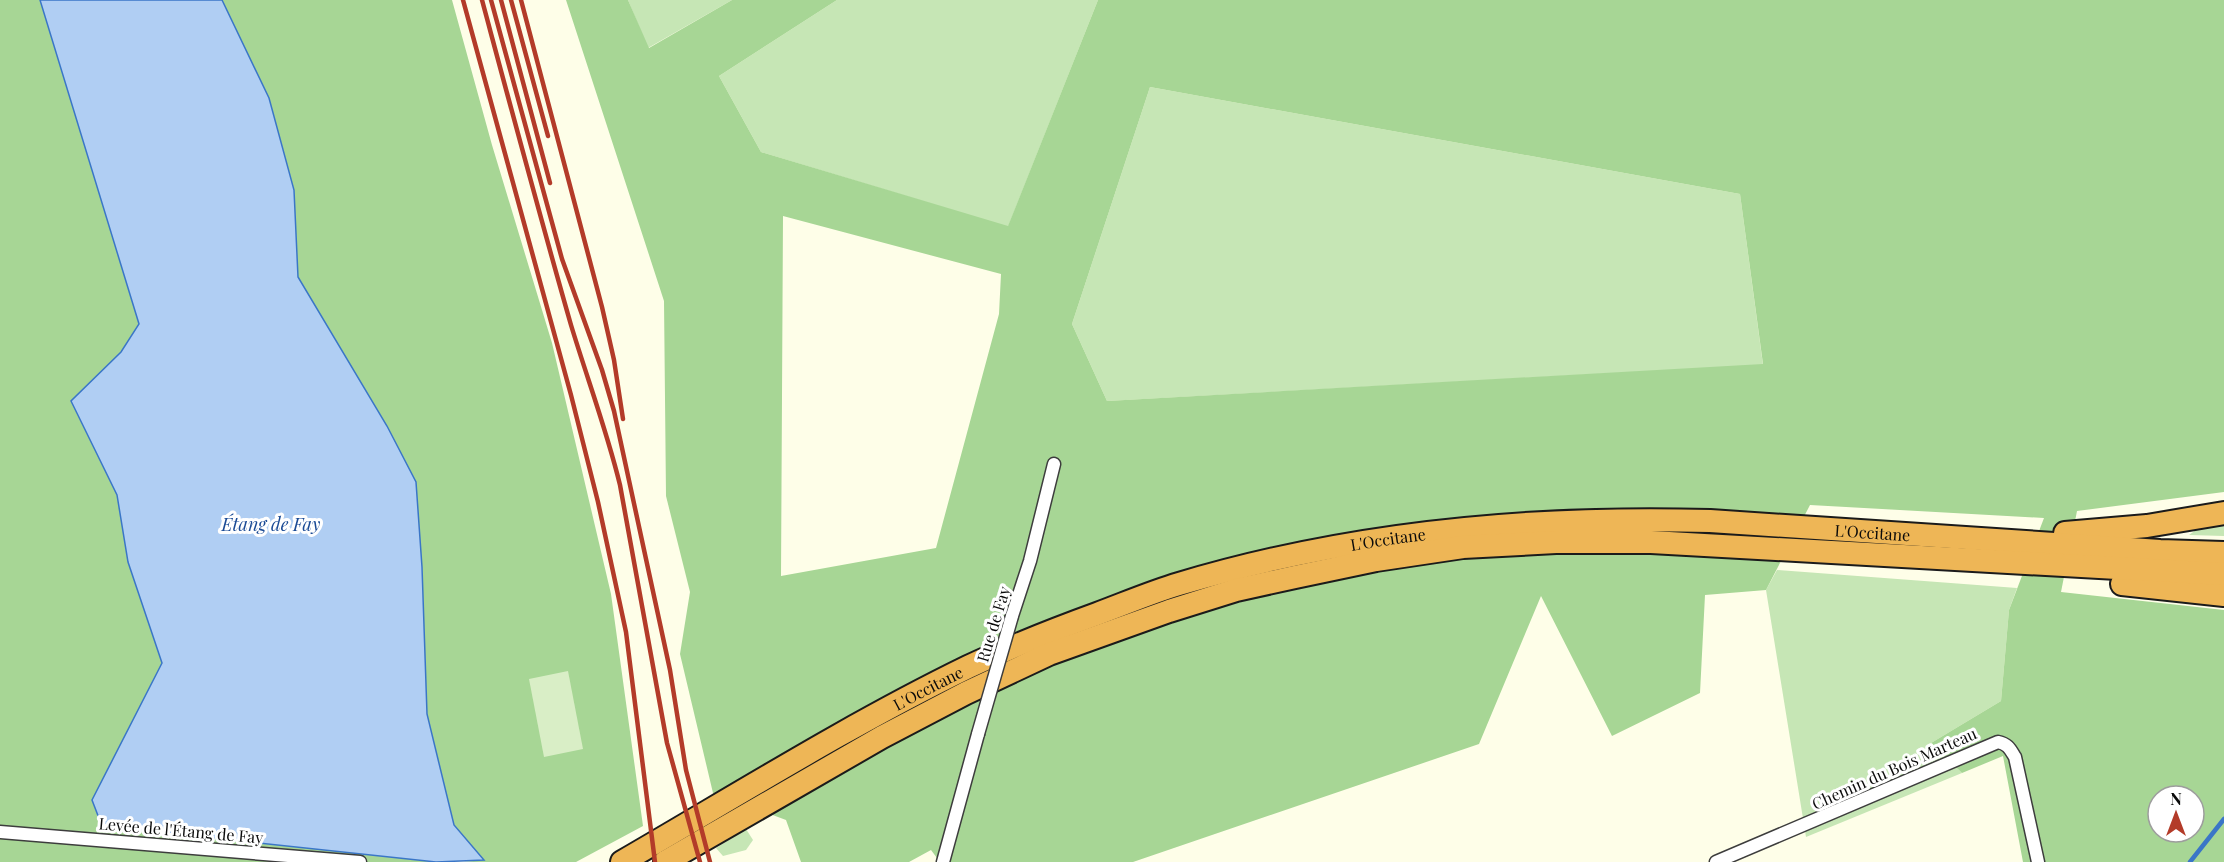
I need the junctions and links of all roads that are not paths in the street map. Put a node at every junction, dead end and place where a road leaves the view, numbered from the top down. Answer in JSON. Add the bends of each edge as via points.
{"nodes":[{"id":1,"x":1054,"y":464,"type":"dead end"},
{"id":2,"x":2224,"y":513,"type":"edge"},
{"id":3,"x":1977,"y":538,"type":"junction"},
{"id":4,"x":2224,"y":553,"type":"edge"},
{"id":5,"x":2030,"y":565,"type":"junction"},
{"id":6,"x":2224,"y":574,"type":"edge"},
{"id":7,"x":2224,"y":595,"type":"edge"},
{"id":8,"x":0,"y":832,"type":"edge"},
{"id":9,"x":360,"y":862,"type":"edge"},
{"id":10,"x":622,"y":862,"type":"edge"},
{"id":11,"x":665,"y":862,"type":"edge"},
{"id":12,"x":943,"y":862,"type":"edge"},
{"id":13,"x":1716,"y":862,"type":"edge"},
{"id":14,"x":2037,"y":862,"type":"edge"}],
"edges":[{"from":1,"to":12,"type":"street","name":"Rue de Fay","bridge":true},
{"from":2,"to":3,"type":"highway","via":[[2147,526]]},
{"from":3,"to":4,"type":"highway","name":"L'Occitane"},
{"from":3,"to":10,"type":"highway","name":"L'Occitane","via":[[1710,521],[1576,520],[1398,536],[1293,554],[1178,585],[968,667]]},
{"from":5,"to":6,"type":"highway","name":"L'Occitane"},
{"from":5,"to":7,"type":"highway","via":[[2072,579]]},
{"from":5,"to":11,"type":"highway","name":"L'Occitane","via":[[1652,542],[1556,542],[1463,547],[1295,577],[1169,611],[1050,654],[882,737]]},
{"from":8,"to":9,"type":"street","name":"Levée de l'Étang de Fay"},
{"from":13,"to":14,"type":"street","name":"Chemin du Bois Marteau","via":[[1998,742],[2005,744],[2014,757]]}]}
